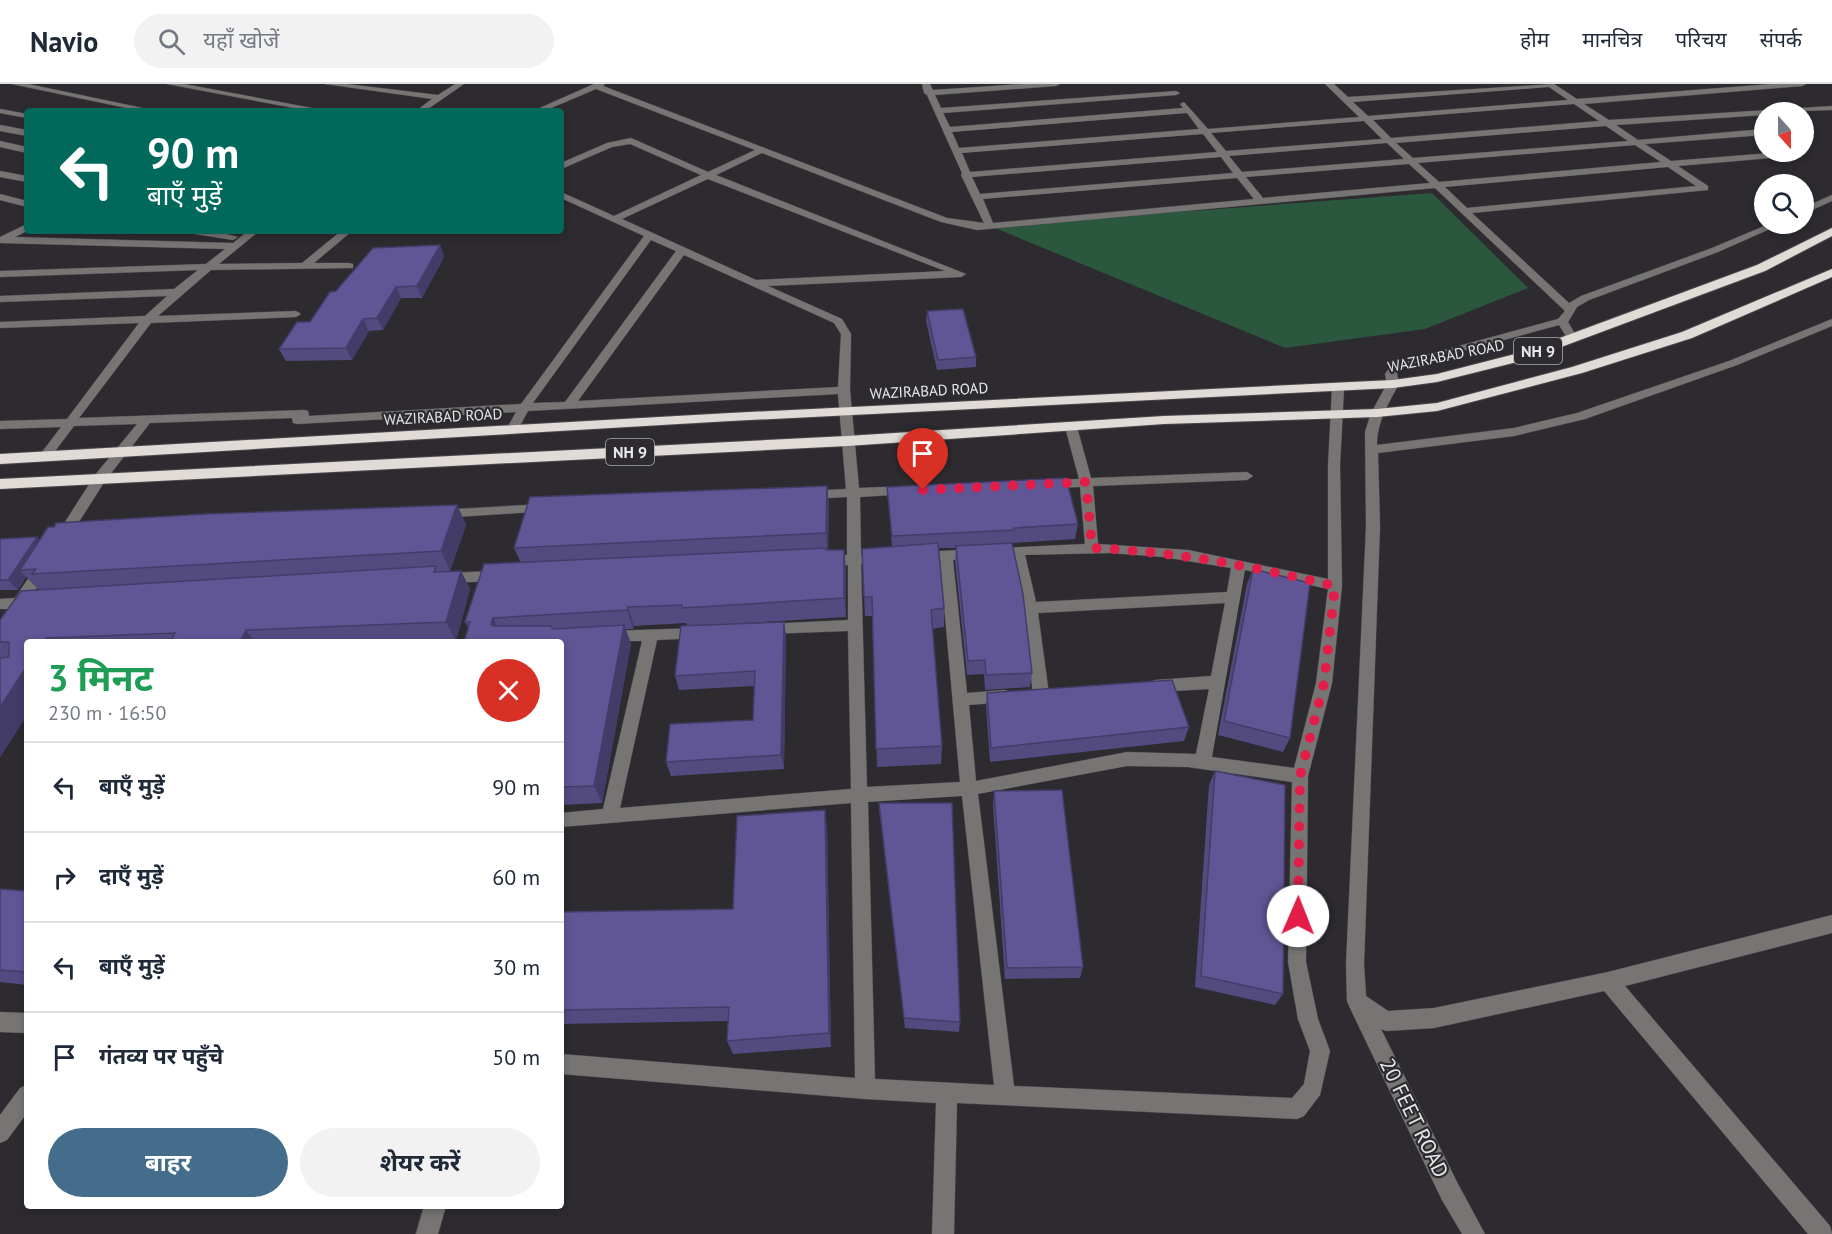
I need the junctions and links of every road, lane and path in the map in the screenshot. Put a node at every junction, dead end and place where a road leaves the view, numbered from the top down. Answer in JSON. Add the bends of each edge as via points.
{"nodes":[{"id":1,"x":16,"y":84,"type":"edge"},
{"id":2,"x":171,"y":84,"type":"edge"},
{"id":3,"x":329,"y":84,"type":"edge"},
{"id":4,"x":460,"y":84,"type":"edge"},
{"id":5,"x":1056,"y":84,"type":"edge"},
{"id":6,"x":1169,"y":84,"type":"edge"},
{"id":7,"x":1329,"y":84,"type":"edge"},
{"id":8,"x":1549,"y":84,"type":"edge"},
{"id":9,"x":1802,"y":84,"type":"edge"},
{"id":10,"x":598,"y":85,"type":"edge"},
{"id":11,"x":927,"y":88,"type":"edge"},
{"id":12,"x":1176,"y":93,"type":"junction"},
{"id":13,"x":439,"y":98,"type":"junction"},
{"id":14,"x":1346,"y":100,"type":"junction"},
{"id":15,"x":1576,"y":102,"type":"junction"},
{"id":16,"x":138,"y":108,"type":"edge"},
{"id":17,"x":307,"y":108,"type":"edge"},
{"id":18,"x":424,"y":108,"type":"edge"},
{"id":19,"x":544,"y":108,"type":"edge"},
{"id":20,"x":1832,"y":108,"type":"edge"},
{"id":21,"x":1189,"y":110,"type":"junction"},
{"id":22,"x":0,"y":111,"type":"edge"},
{"id":23,"x":937,"y":111,"type":"junction"},
{"id":24,"x":24,"y":115,"type":"edge"},
{"id":25,"x":1365,"y":118,"type":"junction"},
{"id":26,"x":1606,"y":123,"type":"junction"},
{"id":27,"x":0,"y":128,"type":"edge"},
{"id":28,"x":946,"y":130,"type":"junction"},
{"id":29,"x":1205,"y":131,"type":"junction"},
{"id":30,"x":24,"y":132,"type":"edge"},
{"id":31,"x":1754,"y":133,"type":"edge"},
{"id":32,"x":1388,"y":140,"type":"junction"},
{"id":33,"x":1635,"y":142,"type":"junction"},
{"id":34,"x":0,"y":144,"type":"edge"},
{"id":35,"x":24,"y":149,"type":"edge"},
{"id":36,"x":760,"y":151,"type":"junction"},
{"id":37,"x":956,"y":151,"type":"junction"},
{"id":38,"x":1223,"y":153,"type":"junction"},
{"id":39,"x":1754,"y":156,"type":"edge"},
{"id":40,"x":1411,"y":160,"type":"junction"},
{"id":41,"x":1666,"y":163,"type":"junction"},
{"id":42,"x":564,"y":165,"type":"edge"},
{"id":43,"x":0,"y":174,"type":"edge"},
{"id":44,"x":707,"y":175,"type":"junction"},
{"id":45,"x":965,"y":175,"type":"junction"},
{"id":46,"x":1240,"y":175,"type":"junction"},
{"id":47,"x":24,"y":178,"type":"edge"},
{"id":48,"x":1438,"y":184,"type":"junction"},
{"id":49,"x":564,"y":196,"type":"edge"},
{"id":50,"x":0,"y":197,"type":"edge"},
{"id":51,"x":976,"y":197,"type":"junction"},
{"id":52,"x":1832,"y":198,"type":"edge"},
{"id":53,"x":1260,"y":201,"type":"junction"},
{"id":54,"x":24,"y":203,"type":"edge"},
{"id":55,"x":1814,"y":206,"type":"edge"},
{"id":56,"x":1466,"y":211,"type":"junction"},
{"id":57,"x":615,"y":219,"type":"junction"},
{"id":58,"x":990,"y":226,"type":"junction"},
{"id":59,"x":24,"y":229,"type":"edge"},
{"id":60,"x":1832,"y":231,"type":"edge"},
{"id":61,"x":1754,"y":233,"type":"edge"},
{"id":62,"x":207,"y":234,"type":"edge"},
{"id":63,"x":250,"y":234,"type":"edge"},
{"id":64,"x":343,"y":234,"type":"edge"},
{"id":65,"x":650,"y":235,"type":"junction"},
{"id":66,"x":1,"y":241,"type":"edge"},
{"id":67,"x":238,"y":242,"type":"junction"},
{"id":68,"x":683,"y":249,"type":"junction"},
{"id":69,"x":305,"y":266,"type":"junction"},
{"id":70,"x":349,"y":266,"type":"dead end"},
{"id":71,"x":207,"y":267,"type":"junction"},
{"id":72,"x":0,"y":274,"type":"edge"},
{"id":73,"x":1829,"y":278,"type":"edge"},
{"id":74,"x":753,"y":283,"type":"junction"},
{"id":75,"x":177,"y":292,"type":"junction"},
{"id":76,"x":0,"y":298,"type":"edge"},
{"id":77,"x":1570,"y":310,"type":"junction"},
{"id":78,"x":296,"y":314,"type":"dead end"},
{"id":79,"x":147,"y":320,"type":"junction"},
{"id":80,"x":1562,"y":321,"type":"junction"},
{"id":81,"x":1832,"y":322,"type":"edge"},
{"id":82,"x":0,"y":325,"type":"edge"},
{"id":83,"x":1573,"y":339,"type":"junction"},
{"id":84,"x":1557,"y":345,"type":"junction"},
{"id":85,"x":1589,"y":366,"type":"junction"},
{"id":86,"x":1393,"y":384,"type":"junction"},
{"id":87,"x":1338,"y":389,"type":"junction"},
{"id":88,"x":844,"y":390,"type":"junction"},
{"id":89,"x":569,"y":405,"type":"junction"},
{"id":90,"x":524,"y":408,"type":"junction"},
{"id":91,"x":846,"y":412,"type":"junction"},
{"id":92,"x":1377,"y":413,"type":"junction"},
{"id":93,"x":1338,"y":415,"type":"junction"},
{"id":94,"x":147,"y":419,"type":"junction"},
{"id":95,"x":71,"y":421,"type":"junction"},
{"id":96,"x":0,"y":425,"type":"edge"},
{"id":97,"x":1071,"y":427,"type":"junction"},
{"id":98,"x":512,"y":430,"type":"junction"},
{"id":99,"x":847,"y":441,"type":"junction"},
{"id":100,"x":1370,"y":450,"type":"junction"},
{"id":101,"x":122,"y":452,"type":"junction"},
{"id":102,"x":45,"y":456,"type":"junction"},
{"id":103,"x":0,"y":459,"type":"edge"},
{"id":104,"x":1247,"y":476,"type":"dead end"},
{"id":105,"x":100,"y":478,"type":"junction"},
{"id":106,"x":1086,"y":482,"type":"junction"},
{"id":107,"x":0,"y":484,"type":"edge"},
{"id":108,"x":1039,"y":484,"type":"edge"},
{"id":109,"x":923,"y":490,"type":"edge"},
{"id":110,"x":853,"y":493,"type":"junction"},
{"id":111,"x":794,"y":496,"type":"edge"},
{"id":112,"x":559,"y":507,"type":"edge"},
{"id":113,"x":429,"y":514,"type":"edge"},
{"id":114,"x":1092,"y":548,"type":"junction"},
{"id":115,"x":1018,"y":552,"type":"junction"},
{"id":116,"x":946,"y":555,"type":"junction"},
{"id":117,"x":855,"y":560,"type":"junction"},
{"id":118,"x":807,"y":562,"type":"edge"},
{"id":119,"x":1239,"y":564,"type":"junction"},
{"id":120,"x":508,"y":575,"type":"edge"},
{"id":121,"x":436,"y":579,"type":"edge"},
{"id":122,"x":1335,"y":586,"type":"junction"},
{"id":123,"x":1233,"y":597,"type":"junction"},
{"id":124,"x":44,"y":601,"type":"edge"},
{"id":125,"x":20,"y":602,"type":"junction"},
{"id":126,"x":0,"y":604,"type":"edge"},
{"id":127,"x":1030,"y":608,"type":"junction"},
{"id":128,"x":856,"y":625,"type":"junction"},
{"id":129,"x":753,"y":630,"type":"edge"},
{"id":130,"x":0,"y":632,"type":"edge"},
{"id":131,"x":719,"y":632,"type":"edge"},
{"id":132,"x":651,"y":635,"type":"junction"},
{"id":133,"x":592,"y":638,"type":"edge"},
{"id":134,"x":1218,"y":682,"type":"junction"},
{"id":135,"x":1135,"y":688,"type":"edge"},
{"id":136,"x":960,"y":700,"type":"junction"},
{"id":137,"x":1203,"y":762,"type":"junction"},
{"id":138,"x":1300,"y":776,"type":"junction"},
{"id":139,"x":969,"y":789,"type":"junction"},
{"id":140,"x":859,"y":795,"type":"junction"},
{"id":141,"x":610,"y":816,"type":"junction"},
{"id":142,"x":564,"y":820,"type":"edge"},
{"id":143,"x":1832,"y":924,"type":"edge"},
{"id":144,"x":1608,"y":981,"type":"junction"},
{"id":145,"x":1357,"y":1001,"type":"junction"},
{"id":146,"x":0,"y":1022,"type":"edge"},
{"id":147,"x":24,"y":1023,"type":"edge"},
{"id":148,"x":564,"y":1064,"type":"edge"},
{"id":149,"x":865,"y":1089,"type":"junction"},
{"id":150,"x":946,"y":1091,"type":"junction"},
{"id":151,"x":1005,"y":1094,"type":"junction"},
{"id":152,"x":24,"y":1099,"type":"edge"},
{"id":153,"x":0,"y":1133,"type":"edge"},
{"id":154,"x":434,"y":1209,"type":"edge"},
{"id":155,"x":427,"y":1234,"type":"edge"},
{"id":156,"x":943,"y":1234,"type":"edge"},
{"id":157,"x":1474,"y":1234,"type":"edge"},
{"id":158,"x":1822,"y":1234,"type":"edge"}],
"edges":[{"from":1,"to":16,"type":"street"},
{"from":2,"to":17,"type":"street"},
{"from":3,"to":13,"type":"street"},
{"from":4,"to":13,"type":"street"},
{"from":5,"to":11,"type":"street"},
{"from":6,"to":12,"type":"street"},
{"from":7,"to":14,"type":"street"},
{"from":8,"to":14,"type":"street"},
{"from":8,"to":15,"type":"street"},
{"from":9,"to":15,"type":"street"},
{"from":10,"to":19,"type":"street"},
{"from":10,"to":36,"type":"street"},
{"from":11,"to":23,"type":"street"},
{"from":12,"to":21,"type":"street"},
{"from":12,"to":23,"type":"street"},
{"from":13,"to":18,"type":"street"},
{"from":14,"to":25,"type":"street"},
{"from":15,"to":25,"type":"street"},
{"from":15,"to":26,"type":"street"},
{"from":20,"to":26,"type":"street"},
{"from":21,"to":28,"type":"street"},
{"from":21,"to":29,"type":"street"},
{"from":22,"to":24,"type":"street"},
{"from":23,"to":28,"type":"street"},
{"from":25,"to":29,"type":"street"},
{"from":25,"to":32,"type":"street"},
{"from":26,"to":32,"type":"street"},
{"from":26,"to":33,"type":"street"},
{"from":27,"to":30,"type":"street"},
{"from":28,"to":37,"type":"street"},
{"from":29,"to":37,"type":"street"},
{"from":29,"to":38,"type":"street"},
{"from":31,"to":33,"type":"street"},
{"from":32,"to":38,"type":"street"},
{"from":32,"to":40,"type":"street"},
{"from":33,"to":40,"type":"street"},
{"from":33,"to":41,"type":"street"},
{"from":34,"to":35,"type":"street"},
{"from":36,"to":44,"type":"street"},
{"from":36,"to":58,"type":"street","via":[[959,225]]},
{"from":37,"to":45,"type":"street"},
{"from":38,"to":45,"type":"street"},
{"from":38,"to":46,"type":"street"},
{"from":39,"to":41,"type":"street"},
{"from":40,"to":46,"type":"street"},
{"from":40,"to":48,"type":"street"},
{"from":41,"to":48,"type":"street"},
{"from":41,"to":56,"type":"street","via":[[1705,188]]},
{"from":42,"to":44,"type":"street","via":[[610,145],[632,141]]},
{"from":43,"to":47,"type":"street"},
{"from":44,"to":57,"type":"street"},
{"from":44,"to":74,"type":"street","via":[[961,274]]},
{"from":45,"to":51,"type":"street"},
{"from":46,"to":51,"type":"street"},
{"from":46,"to":53,"type":"street"},
{"from":48,"to":53,"type":"street"},
{"from":48,"to":56,"type":"street"},
{"from":49,"to":57,"type":"street"},
{"from":50,"to":54,"type":"street"},
{"from":51,"to":58,"type":"street"},
{"from":52,"to":55,"type":"street"},
{"from":53,"to":58,"type":"street"},
{"from":56,"to":77,"type":"street"},
{"from":57,"to":65,"type":"street"},
{"from":59,"to":66,"type":"street"},
{"from":60,"to":83,"type":"highway","name":"WAZIRABAD ROAD","number":"NH 9","via":[[1761,268]]},
{"from":61,"to":77,"type":"street","via":[[1585,298]]},
{"from":62,"to":67,"type":"street"},
{"from":63,"to":67,"type":"street"},
{"from":64,"to":69,"type":"street"},
{"from":65,"to":68,"type":"street"},
{"from":65,"to":90,"type":"street"},
{"from":66,"to":67,"type":"street"},
{"from":67,"to":71,"type":"street"},
{"from":68,"to":74,"type":"street"},
{"from":68,"to":89,"type":"street"},
{"from":69,"to":70,"type":"street"},
{"from":69,"to":71,"type":"street"},
{"from":71,"to":72,"type":"street"},
{"from":71,"to":75,"type":"street"},
{"from":73,"to":85,"type":"highway","number":"NH 9","via":[[1687,335]]},
{"from":74,"to":88,"type":"street","via":[[838,321],[846,334]]},
{"from":75,"to":76,"type":"street"},
{"from":75,"to":79,"type":"street"},
{"from":77,"to":80,"type":"street"},
{"from":78,"to":79,"type":"street"},
{"from":79,"to":82,"type":"street"},
{"from":79,"to":95,"type":"street"},
{"from":80,"to":83,"type":"street"},
{"from":80,"to":86,"type":"street","via":[[1396,366]]},
{"from":81,"to":100,"type":"street","via":[[1733,363],[1581,416],[1514,432]]},
{"from":83,"to":84,"type":"highway","name":"WAZIRABAD ROAD","number":"NH 9"},
{"from":84,"to":85,"type":"highway"},
{"from":84,"to":86,"type":"highway","name":"WAZIRABAD ROAD","number":"NH 9","via":[[1437,378]]},
{"from":85,"to":92,"type":"highway","number":"NH 9","via":[[1437,407]]},
{"from":86,"to":87,"type":"highway","name":"WAZIRABAD ROAD","number":"NH 9"},
{"from":86,"to":92,"type":"street"},
{"from":87,"to":91,"type":"highway","name":"WAZIRABAD ROAD","number":"NH 9"},
{"from":87,"to":93,"type":"street"},
{"from":88,"to":89,"type":"street"},
{"from":88,"to":91,"type":"street"},
{"from":89,"to":90,"type":"street"},
{"from":90,"to":94,"type":"street","via":[[297,420],[304,414]]},
{"from":90,"to":98,"type":"street"},
{"from":91,"to":98,"type":"highway","name":"WAZIRABAD ROAD","number":"NH 9"},
{"from":91,"to":99,"type":"street"},
{"from":92,"to":93,"type":"highway","number":"NH 9"},
{"from":92,"to":100,"type":"street"},
{"from":93,"to":97,"type":"highway","number":"NH 9"},
{"from":93,"to":122,"type":"street","via":[[1334,465]]},
{"from":94,"to":95,"type":"street"},
{"from":94,"to":101,"type":"street"},
{"from":95,"to":96,"type":"street"},
{"from":95,"to":102,"type":"street"},
{"from":97,"to":99,"type":"highway","number":"NH 9"},
{"from":97,"to":106,"type":"street"},
{"from":98,"to":101,"type":"highway","name":"WAZIRABAD ROAD","number":"NH 9"},
{"from":99,"to":105,"type":"highway","number":"NH 9"},
{"from":99,"to":110,"type":"street"},
{"from":100,"to":145,"type":"street","via":[[1373,527],[1355,964]]},
{"from":101,"to":102,"type":"highway","name":"WAZIRABAD ROAD","number":"NH 9"},
{"from":101,"to":105,"type":"street"},
{"from":102,"to":103,"type":"highway","name":"WAZIRABAD ROAD","number":"NH 9"},
{"from":104,"to":106,"type":"street"},
{"from":105,"to":107,"type":"highway","number":"NH 9"},
{"from":105,"to":125,"type":"street"},
{"from":106,"to":108,"type":"street"},
{"from":106,"to":114,"type":"street"},
{"from":109,"to":110,"type":"street"},
{"from":110,"to":111,"type":"street"},
{"from":110,"to":117,"type":"street"},
{"from":112,"to":113,"type":"street"},
{"from":114,"to":115,"type":"street"},
{"from":114,"to":119,"type":"street"},
{"from":115,"to":116,"type":"street"},
{"from":115,"to":127,"type":"street"},
{"from":116,"to":117,"type":"street"},
{"from":116,"to":136,"type":"street"},
{"from":117,"to":118,"type":"street"},
{"from":117,"to":128,"type":"street"},
{"from":119,"to":122,"type":"street"},
{"from":119,"to":123,"type":"street"},
{"from":120,"to":121,"type":"street","via":[[482,582]]},
{"from":122,"to":138,"type":"street","via":[[1324,683]]},
{"from":123,"to":127,"type":"street"},
{"from":123,"to":134,"type":"street"},
{"from":124,"to":125,"type":"street"},
{"from":125,"to":126,"type":"street"},
{"from":125,"to":130,"type":"street"},
{"from":127,"to":136,"type":"street","via":[[1035,694]]},
{"from":128,"to":129,"type":"street"},
{"from":128,"to":140,"type":"street"},
{"from":131,"to":132,"type":"street"},
{"from":132,"to":133,"type":"street"},
{"from":132,"to":141,"type":"street"},
{"from":134,"to":135,"type":"street"},
{"from":134,"to":137,"type":"street"},
{"from":136,"to":139,"type":"street"},
{"from":137,"to":138,"type":"street"},
{"from":137,"to":139,"type":"street","via":[[1127,759]]},
{"from":138,"to":151,"type":"street","via":[[1297,962],[1308,1019],[1320,1051],[1313,1088],[1297,1109]]},
{"from":139,"to":140,"type":"street"},
{"from":139,"to":151,"type":"street"},
{"from":140,"to":141,"type":"street"},
{"from":140,"to":149,"type":"street"},
{"from":141,"to":142,"type":"street"},
{"from":143,"to":144,"type":"street"},
{"from":144,"to":145,"type":"street","via":[[1434,1018],[1386,1021]]},
{"from":144,"to":158,"type":"street"},
{"from":145,"to":157,"type":"street","name":"20 FEET ROAD"},
{"from":146,"to":147,"type":"street"},
{"from":148,"to":149,"type":"street"},
{"from":149,"to":150,"type":"street"},
{"from":150,"to":151,"type":"street"},
{"from":150,"to":156,"type":"street"},
{"from":152,"to":153,"type":"street"},
{"from":154,"to":155,"type":"street"}]}
